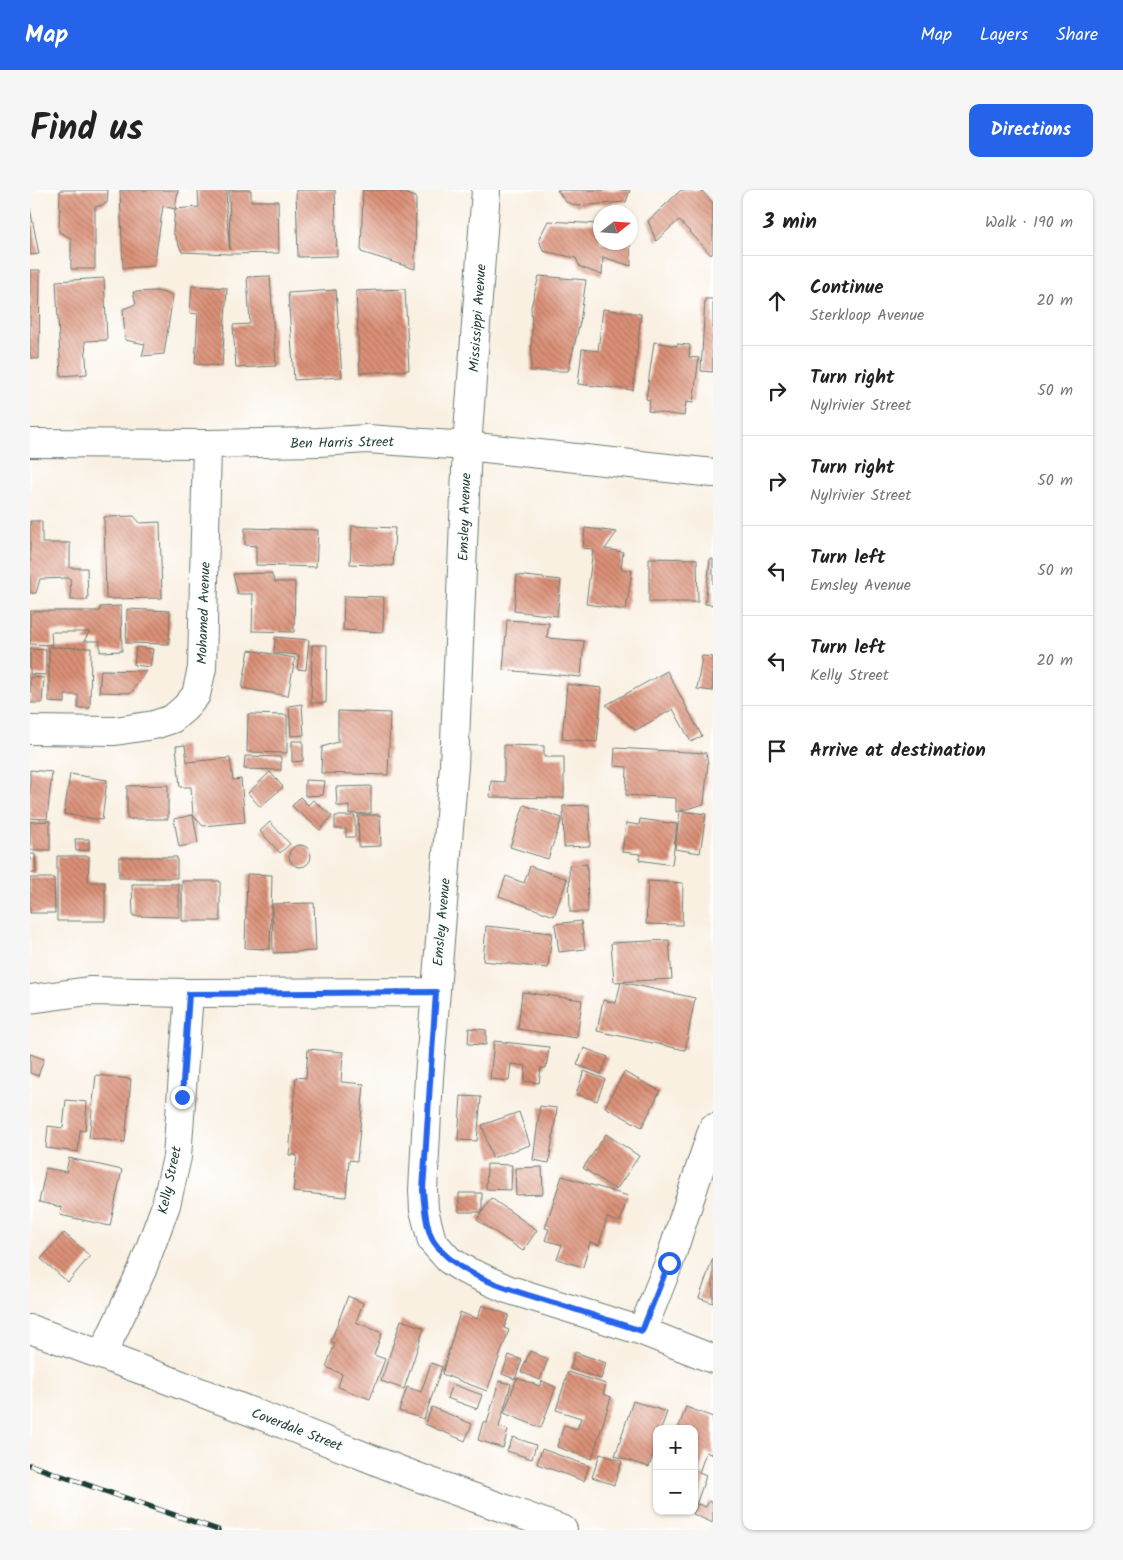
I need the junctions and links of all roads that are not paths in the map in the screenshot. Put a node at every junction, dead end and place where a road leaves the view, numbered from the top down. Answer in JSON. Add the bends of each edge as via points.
{"nodes":[{"id":1,"x":486,"y":190,"type":"edge"},
{"id":2,"x":30,"y":443,"type":"edge"},
{"id":3,"x":207,"y":444,"type":"junction"},
{"id":4,"x":467,"y":446,"type":"junction"},
{"id":5,"x":713,"y":473,"type":"edge"},
{"id":6,"x":30,"y":730,"type":"edge"},
{"id":7,"x":436,"y":992,"type":"junction"},
{"id":8,"x":189,"y":994,"type":"junction"},
{"id":9,"x":30,"y":999,"type":"edge"},
{"id":10,"x":713,"y":1128,"type":"edge"},
{"id":11,"x":30,"y":1329,"type":"edge"},
{"id":12,"x":642,"y":1331,"type":"junction"},
{"id":13,"x":102,"y":1355,"type":"junction"},
{"id":14,"x":713,"y":1359,"type":"edge"},
{"id":15,"x":563,"y":1530,"type":"edge"}],
"edges":[{"from":1,"to":4,"type":"street","name":"Mississippi Avenue"},
{"from":2,"to":3,"type":"street","name":"Ben Harris Street"},
{"from":3,"to":4,"type":"street","name":"Ben Harris Street","via":[[366,439]]},
{"from":3,"to":6,"type":"street","name":"Mohamed Avenue","via":[[202,668],[196,695],[172,719],[154,725],[115,731]]},
{"from":4,"to":5,"type":"street","name":"Ben Harris Street"},
{"from":4,"to":7,"type":"street","name":"Emsley Avenue","via":[[454,766]]},
{"from":7,"to":8,"type":"street"},
{"from":7,"to":12,"type":"street","name":"Emsley Avenue","via":[[423,1190],[424,1210],[432,1240],[449,1260],[482,1278]]},
{"from":8,"to":9,"type":"street","via":[[89,991]]},
{"from":8,"to":13,"type":"street","name":"Kelly Street","via":[[177,1158],[166,1205],[142,1270]]},
{"from":10,"to":12,"type":"street","via":[[669,1263]]},
{"from":11,"to":13,"type":"street","name":"Coverdale Street"},
{"from":12,"to":14,"type":"street","name":"Emsley Avenue"},
{"from":13,"to":15,"type":"street","name":"Coverdale Street"}]}
